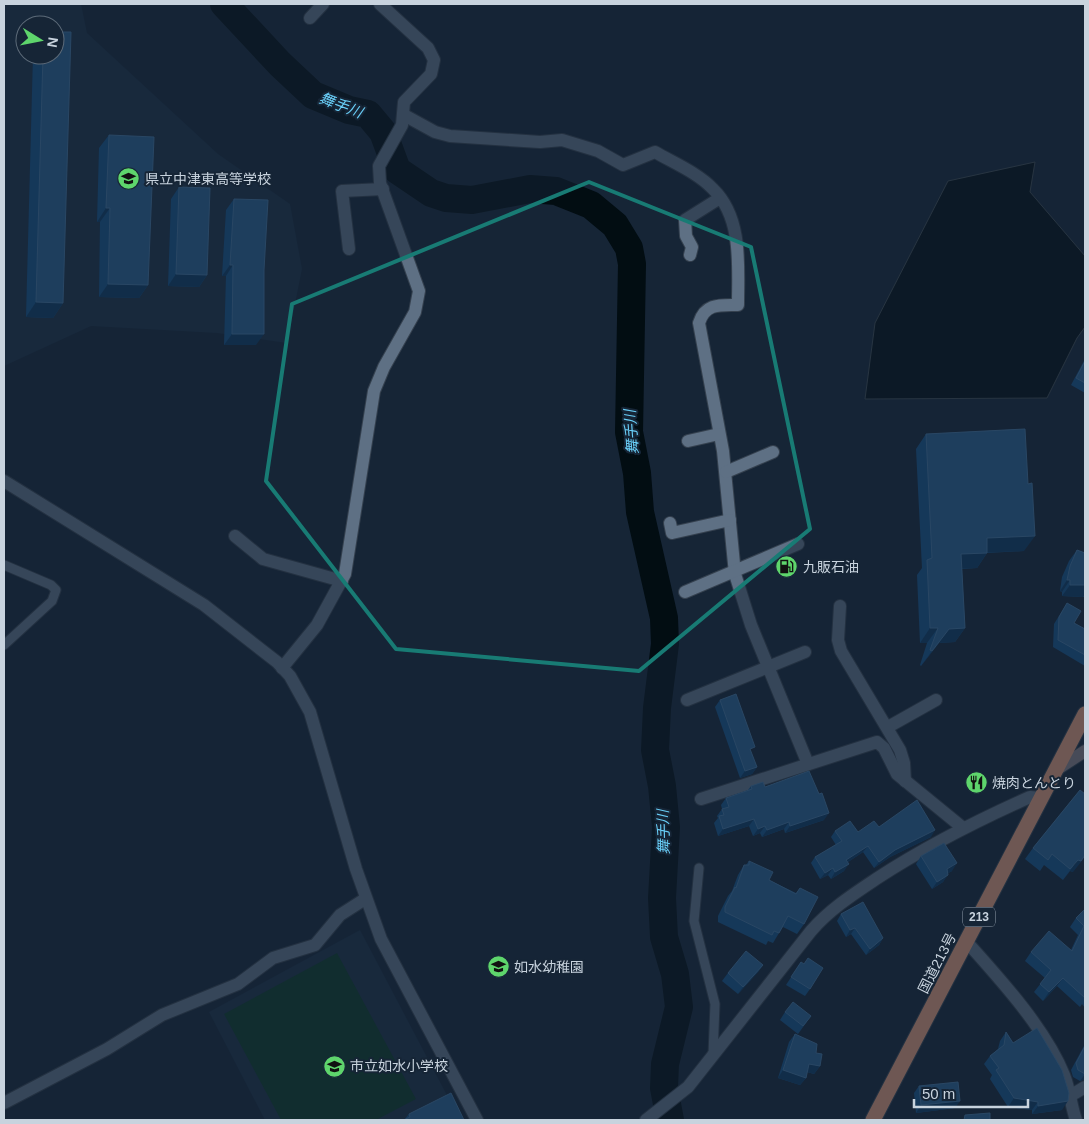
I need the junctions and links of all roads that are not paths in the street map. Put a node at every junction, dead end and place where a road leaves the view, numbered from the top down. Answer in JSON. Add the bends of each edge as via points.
{"nodes":[{"id":1,"x":323,"y":4,"type":"edge"},
{"id":2,"x":380,"y":4,"type":"edge"},
{"id":3,"x":310,"y":18,"type":"dead end"},
{"id":4,"x":404,"y":115,"type":"junction"},
{"id":5,"x":382,"y":189,"type":"junction"},
{"id":6,"x":720,"y":198,"type":"junction"},
{"id":7,"x":349,"y":249,"type":"dead end"},
{"id":8,"x":690,"y":255,"type":"dead end"},
{"id":9,"x":719,"y":434,"type":"junction"},
{"id":10,"x":688,"y":441,"type":"dead end"},
{"id":11,"x":773,"y":452,"type":"dead end"},
{"id":12,"x":726,"y":472,"type":"junction"},
{"id":13,"x":4,"y":481,"type":"edge"},
{"id":14,"x":730,"y":520,"type":"junction"},
{"id":15,"x":670,"y":523,"type":"dead end"},
{"id":16,"x":236,"y":536,"type":"dead end"},
{"id":17,"x":798,"y":544,"type":"dead end"},
{"id":18,"x":4,"y":565,"type":"edge"},
{"id":19,"x":735,"y":571,"type":"junction"},
{"id":20,"x":342,"y":581,"type":"junction"},
{"id":21,"x":685,"y":592,"type":"dead end"},
{"id":22,"x":840,"y":606,"type":"dead end"},
{"id":23,"x":4,"y":645,"type":"edge"},
{"id":24,"x":805,"y":652,"type":"dead end"},
{"id":25,"x":768,"y":667,"type":"junction"},
{"id":26,"x":282,"y":668,"type":"junction"},
{"id":27,"x":687,"y":700,"type":"dead end"},
{"id":28,"x":936,"y":700,"type":"dead end"},
{"id":29,"x":1085,"y":714,"type":"edge"},
{"id":30,"x":888,"y":727,"type":"junction"},
{"id":31,"x":1085,"y":751,"type":"edge"},
{"id":32,"x":808,"y":764,"type":"junction"},
{"id":33,"x":1055,"y":770,"type":"junction"},
{"id":34,"x":906,"y":782,"type":"junction"},
{"id":35,"x":1040,"y":798,"type":"junction"},
{"id":36,"x":700,"y":799,"type":"dead end"},
{"id":37,"x":963,"y":828,"type":"junction"},
{"id":38,"x":699,"y":868,"type":"dead end"},
{"id":39,"x":365,"y":899,"type":"junction"},
{"id":40,"x":966,"y":941,"type":"junction"},
{"id":41,"x":713,"y":1055,"type":"junction"},
{"id":42,"x":1085,"y":1087,"type":"edge"},
{"id":43,"x":1070,"y":1096,"type":"junction"},
{"id":44,"x":4,"y":1103,"type":"edge"},
{"id":45,"x":477,"y":1120,"type":"edge"},
{"id":46,"x":646,"y":1120,"type":"edge"},
{"id":47,"x":873,"y":1120,"type":"edge"},
{"id":48,"x":1076,"y":1120,"type":"edge"}],
"edges":[{"from":1,"to":3,"type":"street"},
{"from":2,"to":4,"type":"street","via":[[428,48],[434,60],[427,79],[406,97]]},
{"from":4,"to":5,"type":"street","via":[[402,125],[379,166]]},
{"from":4,"to":6,"type":"street","via":[[435,132],[450,136],[540,142],[562,140],[598,151],[623,165],[655,152],[705,182]]},
{"from":5,"to":7,"type":"street","via":[[342,191]]},
{"from":5,"to":20,"type":"street","via":[[416,280],[418,302],[374,391]]},
{"from":6,"to":8,"type":"street","via":[[685,220],[686,236],[692,247]]},
{"from":6,"to":9,"type":"street","via":[[731,218],[737,248],[738,305],[708,307],[699,323]]},
{"from":9,"to":10,"type":"street"},
{"from":9,"to":12,"type":"street"},
{"from":11,"to":12,"type":"street"},
{"from":12,"to":14,"type":"street"},
{"from":13,"to":26,"type":"street","via":[[196,600]]},
{"from":14,"to":15,"type":"street","via":[[672,533]]},
{"from":14,"to":19,"type":"street"},
{"from":16,"to":20,"type":"street","via":[[263,559]]},
{"from":17,"to":19,"type":"street"},
{"from":18,"to":23,"type":"lane","via":[[56,590],[52,601]]},
{"from":19,"to":21,"type":"street"},
{"from":19,"to":25,"type":"street"},
{"from":20,"to":26,"type":"street","via":[[317,625]]},
{"from":22,"to":30,"type":"street","via":[[838,640],[841,651]]},
{"from":24,"to":25,"type":"street"},
{"from":25,"to":27,"type":"street"},
{"from":25,"to":32,"type":"street"},
{"from":26,"to":39,"type":"street","via":[[296,684],[310,712]]},
{"from":28,"to":30,"type":"street"},
{"from":29,"to":33,"type":"highway","name":"国道213号","number":"213"},
{"from":30,"to":34,"type":"street","via":[[900,750]]},
{"from":31,"to":33,"type":"main road"},
{"from":32,"to":34,"type":"street","via":[[877,742]]},
{"from":32,"to":36,"type":"street"},
{"from":33,"to":35,"type":"highway","name":"国道213号","number":"213"},
{"from":34,"to":37,"type":"street"},
{"from":35,"to":37,"type":"street","via":[[1030,798]]},
{"from":35,"to":40,"type":"highway","name":"国道213号","number":"213"},
{"from":37,"to":41,"type":"street","via":[[899,864],[822,918]]},
{"from":38,"to":41,"type":"lane","via":[[694,921],[715,1004]]},
{"from":39,"to":44,"type":"street","via":[[340,915],[315,945],[273,958],[229,988],[162,1015]]},
{"from":39,"to":45,"type":"street","via":[[389,958]]},
{"from":40,"to":43,"type":"street","via":[[1009,990],[1045,1042],[1064,1075]]},
{"from":40,"to":47,"type":"highway","name":"国道213号","number":"213"},
{"from":41,"to":46,"type":"street","via":[[688,1087]]},
{"from":42,"to":43,"type":"street"},
{"from":43,"to":48,"type":"street"}]}
